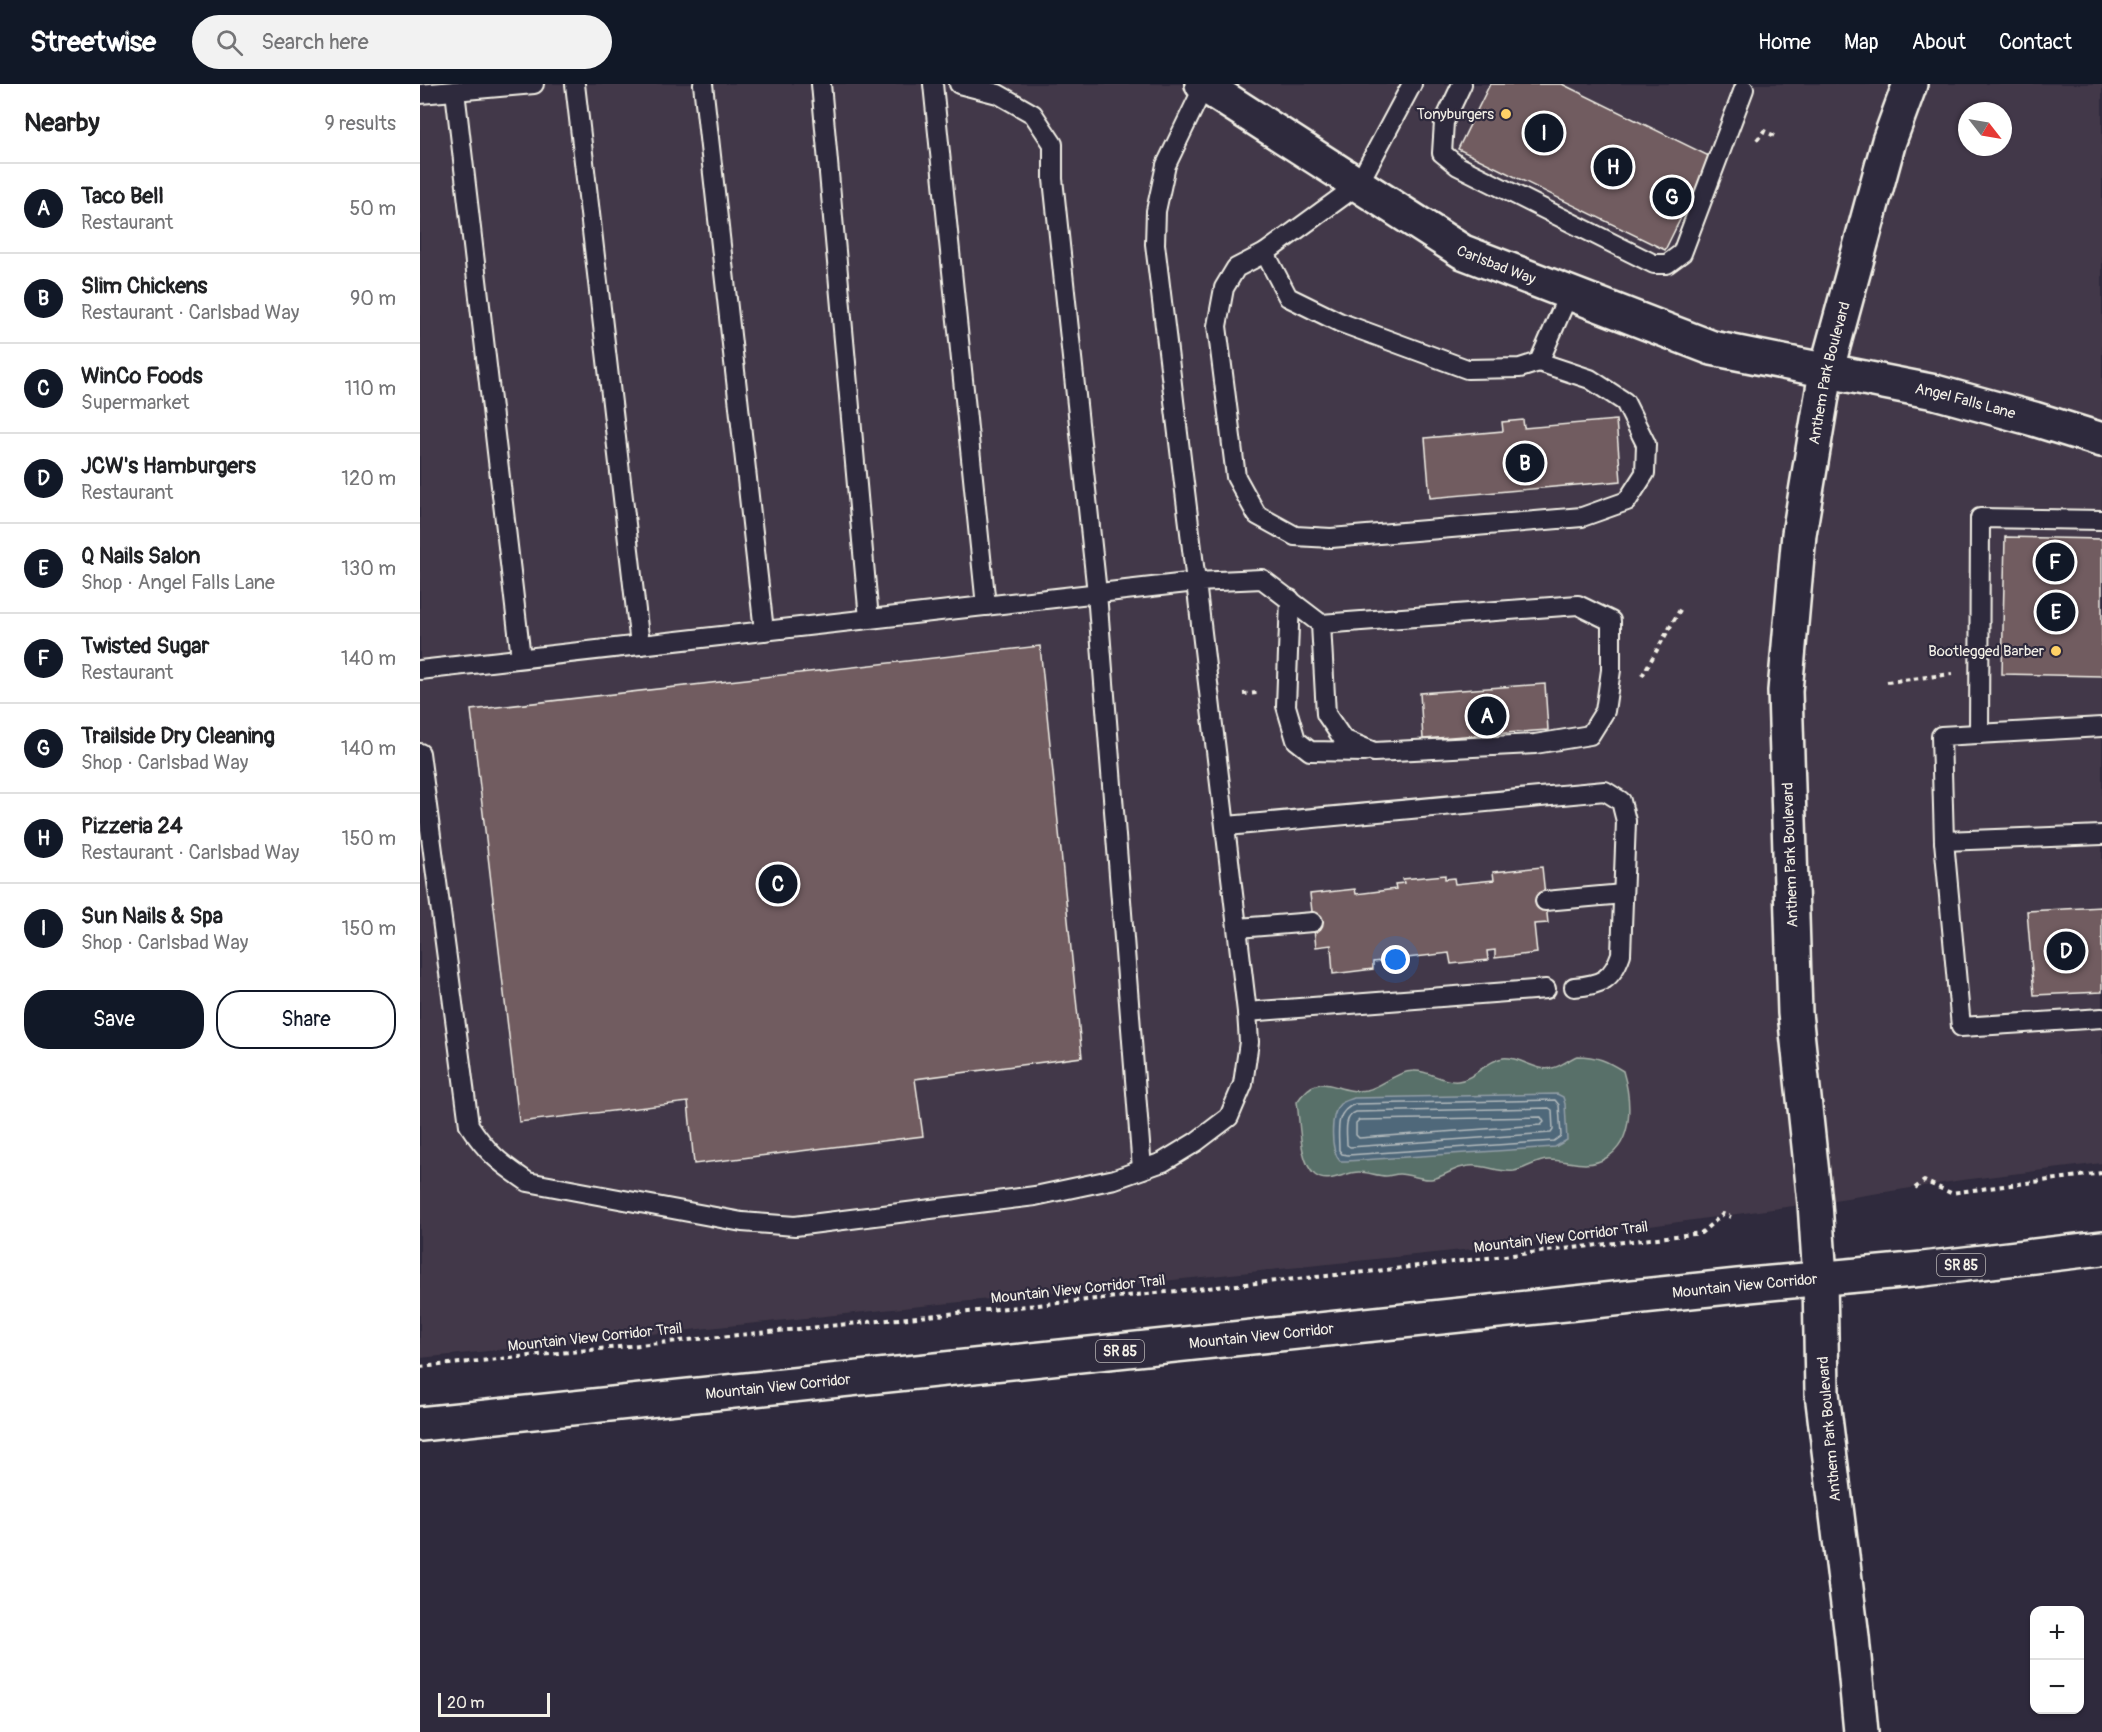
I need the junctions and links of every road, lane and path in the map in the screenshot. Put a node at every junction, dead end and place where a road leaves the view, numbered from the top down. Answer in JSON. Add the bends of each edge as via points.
{"nodes":[{"id":1,"x":534,"y":84,"type":"edge"},
{"id":2,"x":575,"y":84,"type":"edge"},
{"id":3,"x":703,"y":84,"type":"edge"},
{"id":4,"x":821,"y":84,"type":"edge"},
{"id":5,"x":933,"y":84,"type":"edge"},
{"id":6,"x":959,"y":84,"type":"edge"},
{"id":7,"x":1204,"y":84,"type":"edge"},
{"id":8,"x":1412,"y":84,"type":"edge"},
{"id":9,"x":1462,"y":84,"type":"edge"},
{"id":10,"x":1910,"y":84,"type":"edge"},
{"id":11,"x":1744,"y":89,"type":"dead end"},
{"id":12,"x":455,"y":91,"type":"junction"},
{"id":13,"x":420,"y":94,"type":"edge"},
{"id":14,"x":1358,"y":186,"type":"junction"},
{"id":15,"x":1265,"y":253,"type":"junction"},
{"id":16,"x":1569,"y":293,"type":"junction"},
{"id":17,"x":1539,"y":362,"type":"junction"},
{"id":18,"x":1826,"y":372,"type":"junction"},
{"id":19,"x":2102,"y":440,"type":"edge"},
{"id":20,"x":2102,"y":520,"type":"edge"},
{"id":21,"x":1196,"y":582,"type":"junction"},
{"id":22,"x":1097,"y":593,"type":"junction"},
{"id":23,"x":1290,"y":599,"type":"junction"},
{"id":24,"x":986,"y":606,"type":"junction"},
{"id":25,"x":1682,"y":608,"type":"dead end"},
{"id":26,"x":869,"y":619,"type":"junction"},
{"id":27,"x":1321,"y":624,"type":"junction"},
{"id":28,"x":764,"y":631,"type":"junction"},
{"id":29,"x":640,"y":645,"type":"junction"},
{"id":30,"x":521,"y":658,"type":"junction"},
{"id":31,"x":420,"y":670,"type":"edge"},
{"id":32,"x":1953,"y":674,"type":"dead end"},
{"id":33,"x":1642,"y":676,"type":"dead end"},
{"id":34,"x":1887,"y":682,"type":"dead end"},
{"id":35,"x":2102,"y":727,"type":"edge"},
{"id":36,"x":1979,"y":734,"type":"junction"},
{"id":37,"x":1374,"y":752,"type":"junction"},
{"id":38,"x":420,"y":753,"type":"edge"},
{"id":39,"x":1227,"y":826,"type":"junction"},
{"id":40,"x":2102,"y":835,"type":"edge"},
{"id":41,"x":1944,"y":841,"type":"junction"},
{"id":42,"x":1623,"y":894,"type":"junction"},
{"id":43,"x":1545,"y":901,"type":"dead end"},
{"id":44,"x":1313,"y":921,"type":"dead end"},
{"id":45,"x":1238,"y":928,"type":"junction"},
{"id":46,"x":1574,"y":987,"type":"dead end"},
{"id":47,"x":1546,"y":989,"type":"dead end"},
{"id":48,"x":1247,"y":1012,"type":"junction"},
{"id":49,"x":2102,"y":1018,"type":"edge"},
{"id":50,"x":1142,"y":1169,"type":"junction"},
{"id":51,"x":2102,"y":1173,"type":"edge"},
{"id":52,"x":1915,"y":1188,"type":"dead end"},
{"id":53,"x":1731,"y":1216,"type":"dead end"},
{"id":54,"x":2102,"y":1248,"type":"edge"},
{"id":55,"x":1820,"y":1278,"type":"junction"},
{"id":56,"x":420,"y":1367,"type":"edge"},
{"id":57,"x":420,"y":1424,"type":"edge"},
{"id":58,"x":1861,"y":1732,"type":"edge"}],
"edges":[{"from":1,"to":12,"type":"lane"},
{"from":2,"to":29,"type":"lane"},
{"from":3,"to":28,"type":"lane"},
{"from":4,"to":26,"type":"lane"},
{"from":5,"to":24,"type":"lane"},
{"from":6,"to":22,"type":"lane","via":[[998,94],[1033,114],[1053,144],[1053,179]]},
{"from":7,"to":14,"type":"main road","name":"Carlsbad Way"},
{"from":7,"to":21,"type":"lane","via":[[1166,165],[1156,211],[1155,244]]},
{"from":8,"to":14,"type":"lane"},
{"from":9,"to":11,"type":"lane","via":[[1444,122],[1442,153],[1458,166],[1654,264],[1667,264],[1682,253]]},
{"from":10,"to":18,"type":"main road","name":"Anthem Park Boulevard","via":[[1889,141]]},
{"from":12,"to":13,"type":"lane"},
{"from":12,"to":30,"type":"lane"},
{"from":14,"to":15,"type":"lane"},
{"from":14,"to":16,"type":"main road","name":"Carlsbad Way","via":[[1462,252]]},
{"from":15,"to":17,"type":"lane","via":[[1288,297],[1340,322],[1467,369],[1520,368]]},
{"from":15,"to":17,"type":"lane","via":[[1236,268],[1224,288],[1217,326],[1236,477],[1257,514],[1295,536],[1331,538],[1582,517],[1628,501],[1645,473],[1646,444],[1625,402],[1590,379]]},
{"from":16,"to":17,"type":"lane"},
{"from":16,"to":18,"type":"main road","name":"Carlsbad Way","via":[[1712,348]]},
{"from":18,"to":19,"type":"main road","name":"Angel Falls Lane","via":[[1935,392]]},
{"from":18,"to":55,"type":"main road","name":"Anthem Park Boulevard","via":[[1799,534],[1785,691],[1795,1013]]},
{"from":20,"to":36,"type":"lane","via":[[1980,518]]},
{"from":21,"to":22,"type":"lane"},
{"from":21,"to":23,"type":"lane","via":[[1262,579]]},
{"from":21,"to":39,"type":"lane"},
{"from":22,"to":24,"type":"lane"},
{"from":22,"to":50,"type":"lane"},
{"from":23,"to":27,"type":"lane"},
{"from":23,"to":37,"type":"lane","via":[[1286,706],[1296,740],[1310,751]]},
{"from":24,"to":26,"type":"lane"},
{"from":25,"to":33,"type":"path"},
{"from":26,"to":28,"type":"lane"},
{"from":27,"to":37,"type":"lane","via":[[1326,714],[1343,739]]},
{"from":27,"to":37,"type":"lane","via":[[1578,605],[1611,621],[1611,670],[1605,711],[1590,735],[1535,744]]},
{"from":28,"to":29,"type":"lane"},
{"from":29,"to":30,"type":"lane"},
{"from":30,"to":31,"type":"lane"},
{"from":32,"to":34,"type":"path"},
{"from":35,"to":36,"type":"lane"},
{"from":36,"to":41,"type":"lane","via":[[1941,736]]},
{"from":38,"to":50,"type":"lane","via":[[470,1125],[498,1162],[528,1182],[742,1222],[795,1226],[1035,1196],[1115,1179]]},
{"from":39,"to":42,"type":"lane","via":[[1605,791],[1621,801],[1626,821]]},
{"from":39,"to":45,"type":"lane"},
{"from":40,"to":41,"type":"lane"},
{"from":41,"to":49,"type":"lane","via":[[1961,1027]]},
{"from":42,"to":43,"type":"lane"},
{"from":42,"to":46,"type":"lane","via":[[1621,954],[1616,968],[1594,985]]},
{"from":44,"to":45,"type":"lane"},
{"from":45,"to":48,"type":"lane"},
{"from":47,"to":48,"type":"lane"},
{"from":48,"to":50,"type":"lane","via":[[1249,1042],[1243,1084],[1229,1117],[1163,1162]]},
{"from":51,"to":52,"type":"path","via":[[1951,1193],[1924,1181]]},
{"from":53,"to":56,"type":"path","name":"Mountain View Corridor Trail","via":[[1722,1214],[1701,1233],[1376,1271]]},
{"from":54,"to":55,"type":"main road","name":"Mountain View Corridor","number":"SR 85"},
{"from":55,"to":57,"type":"main road","name":"Mountain View Corridor","number":"SR 85"},
{"from":55,"to":58,"type":"main road","name":"Anthem Park Boulevard","via":[[1822,1393]]}]}
